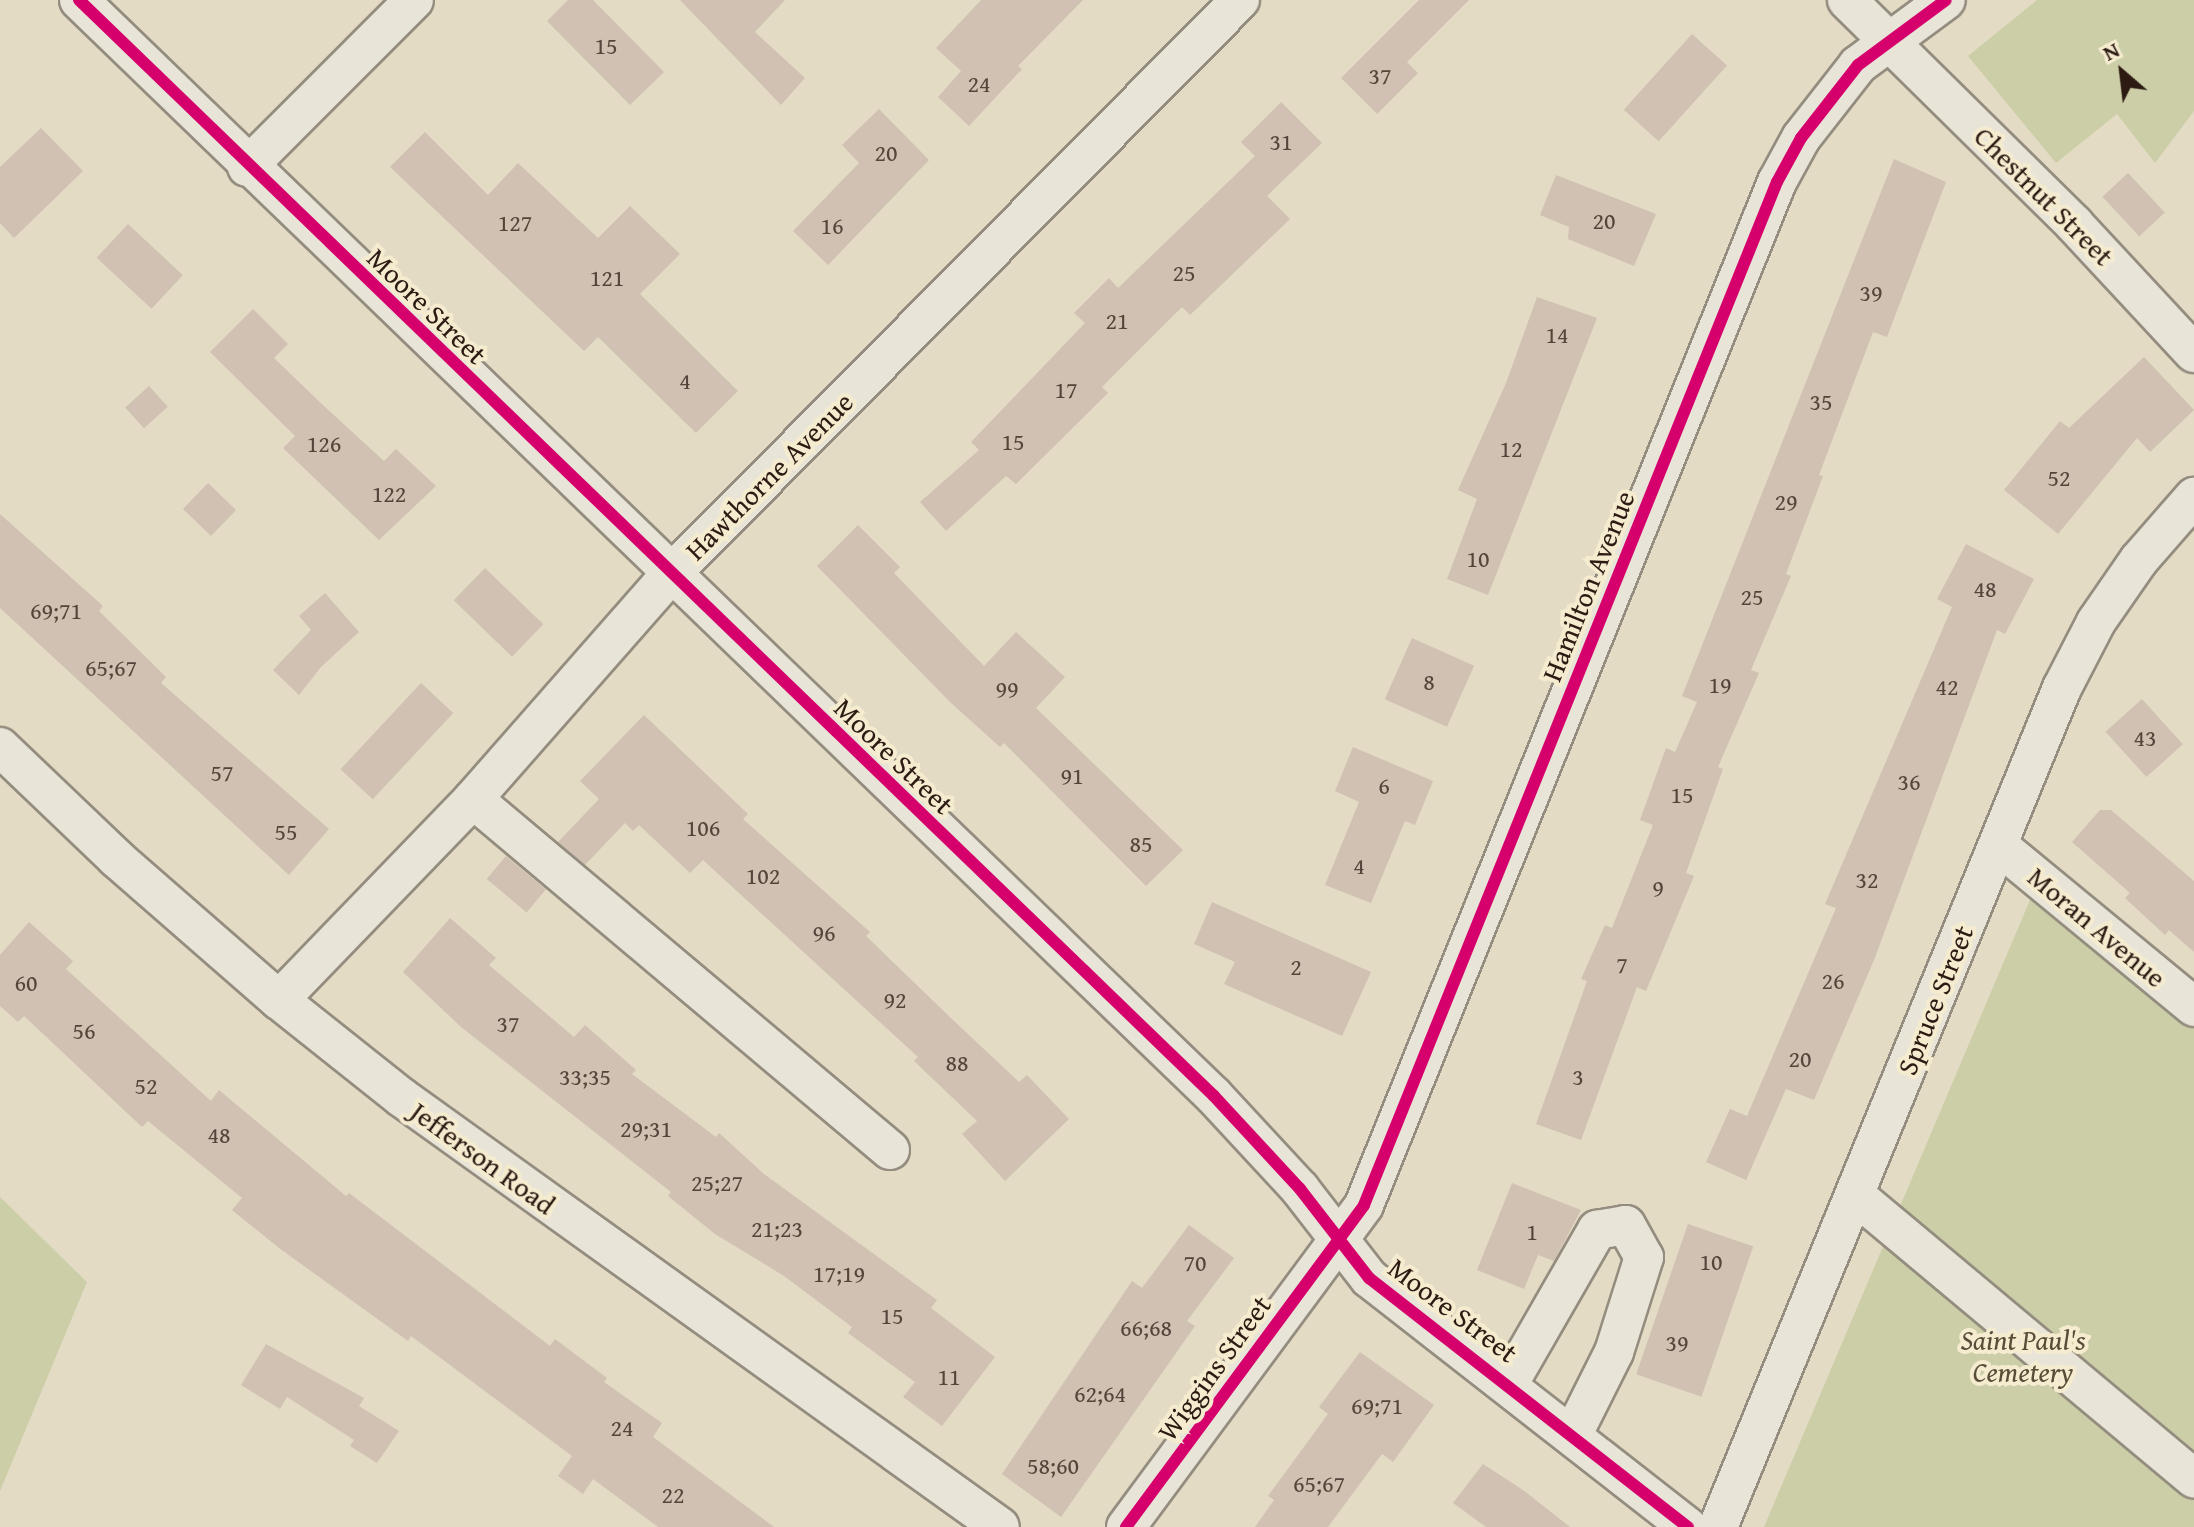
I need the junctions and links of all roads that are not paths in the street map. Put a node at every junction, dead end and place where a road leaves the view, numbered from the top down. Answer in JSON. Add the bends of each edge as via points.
{"nodes":[{"id":1,"x":79,"y":0,"type":"edge"},
{"id":2,"x":414,"y":0,"type":"edge"},
{"id":3,"x":1240,"y":0,"type":"edge"},
{"id":4,"x":1847,"y":0,"type":"edge"},
{"id":5,"x":1946,"y":0,"type":"edge"},
{"id":6,"x":1890,"y":42,"type":"junction"},
{"id":7,"x":247,"y":167,"type":"junction"},
{"id":8,"x":2194,"y":353,"type":"edge"},
{"id":9,"x":2194,"y":497,"type":"edge"},
{"id":10,"x":671,"y":574,"type":"junction"},
{"id":11,"x":0,"y":747,"type":"edge"},
{"id":12,"x":473,"y":799,"type":"junction"},
{"id":13,"x":1999,"y":846,"type":"junction"},
{"id":14,"x":279,"y":1000,"type":"junction"},
{"id":15,"x":2194,"y":1007,"type":"edge"},
{"id":16,"x":890,"y":1150,"type":"dead end"},
{"id":17,"x":1855,"y":1195,"type":"junction"},
{"id":18,"x":1340,"y":1237,"type":"junction"},
{"id":19,"x":1509,"y":1383,"type":"junction"},
{"id":20,"x":1573,"y":1434,"type":"junction"},
{"id":21,"x":2194,"y":1478,"type":"edge"},
{"id":22,"x":1681,"y":1525,"type":"edge"},
{"id":23,"x":1000,"y":1527,"type":"edge"},
{"id":24,"x":1126,"y":1527,"type":"edge"},
{"id":25,"x":1718,"y":1527,"type":"edge"}],
"edges":[{"from":1,"to":7,"type":"street","name":"Moore Street"},
{"from":2,"to":7,"type":"street"},
{"from":3,"to":10,"type":"street","name":"Hawthorne Avenue"},
{"from":4,"to":6,"type":"street","name":"Chestnut Street"},
{"from":5,"to":6,"type":"street","name":"Hamilton Avenue"},
{"from":6,"to":8,"type":"street","name":"Chestnut Street","via":[[2074,224]]},
{"from":6,"to":18,"type":"street","name":"Hamilton Avenue","via":[[1858,65],[1831,96],[1777,182],[1364,1205]]},
{"from":7,"to":10,"type":"street","name":"Moore Street"},
{"from":9,"to":13,"type":"street","name":"Spruce Street","via":[[2139,560],[2096,622],[2062,688]]},
{"from":10,"to":12,"type":"street","name":"Hawthorne Avenue"},
{"from":10,"to":18,"type":"street","name":"Moore Street","via":[[1214,1096]]},
{"from":11,"to":14,"type":"street","name":"Jefferson Road","via":[[116,858]]},
{"from":12,"to":14,"type":"street","name":"Hawthorne Avenue"},
{"from":12,"to":16,"type":"street"},
{"from":13,"to":15,"type":"street","name":"Moran Avenue"},
{"from":13,"to":17,"type":"street","name":"Spruce Street"},
{"from":14,"to":23,"type":"street","name":"Jefferson Road","via":[[521,1186]]},
{"from":17,"to":21,"type":"street"},
{"from":17,"to":25,"type":"street","name":"Spruce Street"},
{"from":18,"to":19,"type":"street","name":"Moore Street","via":[[1369,1278]]},
{"from":18,"to":24,"type":"street","name":"Wiggins Street"},
{"from":19,"to":20,"type":"street","name":"Moore Street"},
{"from":19,"to":20,"type":"street","via":[[1565,1294],[1597,1230],[1626,1225],[1644,1257],[1614,1352]]},
{"from":20,"to":22,"type":"street","name":"Moore Street"}]}
